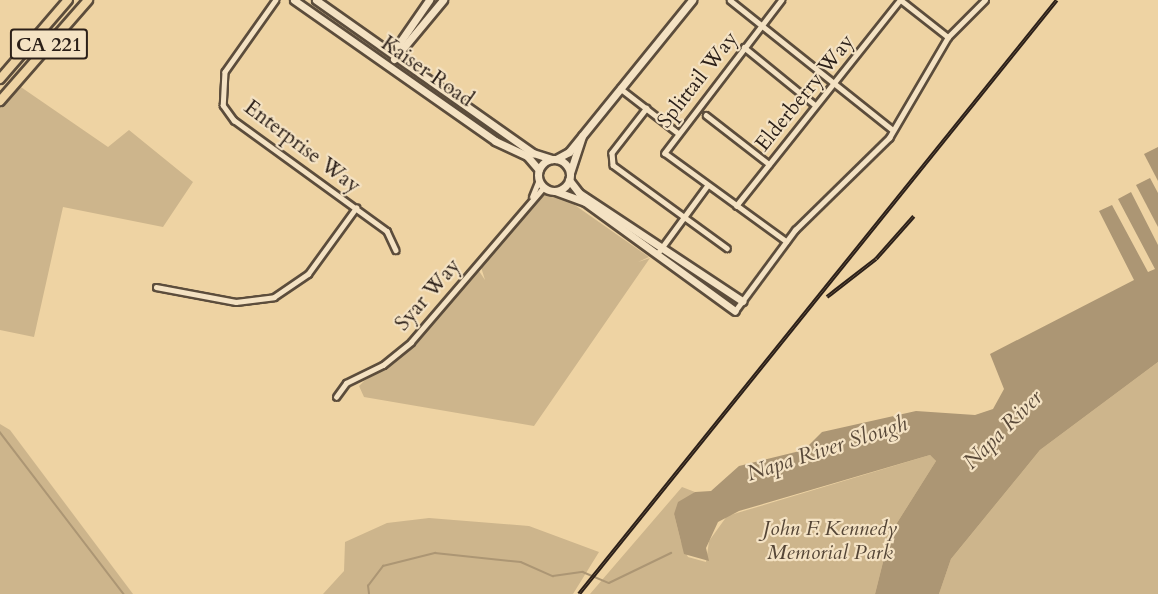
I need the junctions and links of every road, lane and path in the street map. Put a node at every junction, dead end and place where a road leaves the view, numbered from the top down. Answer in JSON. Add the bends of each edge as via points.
{"nodes":[{"id":1,"x":68,"y":0,"type":"edge"},
{"id":2,"x":88,"y":0,"type":"edge"},
{"id":3,"x":276,"y":0,"type":"edge"},
{"id":4,"x":294,"y":0,"type":"edge"},
{"id":5,"x":316,"y":0,"type":"edge"},
{"id":6,"x":429,"y":0,"type":"edge"},
{"id":7,"x":443,"y":0,"type":"edge"},
{"id":8,"x":692,"y":0,"type":"edge"},
{"id":9,"x":730,"y":0,"type":"edge"},
{"id":10,"x":782,"y":0,"type":"edge"},
{"id":11,"x":901,"y":0,"type":"edge"},
{"id":12,"x":985,"y":0,"type":"edge"},
{"id":13,"x":762,"y":24,"type":"junction"},
{"id":14,"x":948,"y":37,"type":"junction"},
{"id":15,"x":744,"y":47,"type":"junction"},
{"id":16,"x":397,"y":55,"type":"junction"},
{"id":17,"x":390,"y":65,"type":"junction"},
{"id":18,"x":0,"y":79,"type":"edge"},
{"id":19,"x":834,"y":82,"type":"junction"},
{"id":20,"x":620,"y":87,"type":"junction"},
{"id":21,"x":11,"y":88,"type":"junction"},
{"id":22,"x":0,"y":101,"type":"edge"},
{"id":23,"x":815,"y":105,"type":"junction"},
{"id":24,"x":646,"y":108,"type":"junction"},
{"id":25,"x":706,"y":115,"type":"dead end"},
{"id":26,"x":893,"y":130,"type":"junction"},
{"id":27,"x":585,"y":131,"type":"junction"},
{"id":28,"x":678,"y":133,"type":"junction"},
{"id":29,"x":554,"y":159,"type":"junction"},
{"id":30,"x":769,"y":164,"type":"junction"},
{"id":31,"x":539,"y":170,"type":"junction"},
{"id":32,"x":569,"y":176,"type":"junction"},
{"id":33,"x":539,"y":180,"type":"junction"},
{"id":34,"x":707,"y":186,"type":"junction"},
{"id":35,"x":544,"y":188,"type":"junction"},
{"id":36,"x":555,"y":191,"type":"junction"},
{"id":37,"x":532,"y":197,"type":"junction"},
{"id":38,"x":736,"y":206,"type":"junction"},
{"id":39,"x":356,"y":208,"type":"junction"},
{"id":40,"x":684,"y":217,"type":"junction"},
{"id":41,"x":786,"y":241,"type":"junction"},
{"id":42,"x":664,"y":245,"type":"junction"},
{"id":43,"x":727,"y":248,"type":"dead end"},
{"id":44,"x":396,"y":250,"type":"dead end"},
{"id":45,"x":657,"y":254,"type":"junction"},
{"id":46,"x":156,"y":287,"type":"dead end"},
{"id":47,"x":742,"y":301,"type":"junction"},
{"id":48,"x":735,"y":311,"type":"joint"},
{"id":49,"x":336,"y":397,"type":"dead end"}],
"edges":[{"from":1,"to":18,"type":"main road","number":"CA 221"},
{"from":2,"to":21,"type":"main road","number":"CA 221"},
{"from":3,"to":39,"type":"street","name":"Enterprise Way","via":[[225,72],[223,105],[234,120]]},
{"from":4,"to":17,"type":"street","name":"Kaiser Road"},
{"from":5,"to":16,"type":"street","name":"Kaiser Road"},
{"from":6,"to":16,"type":"street","via":[[398,45]]},
{"from":7,"to":16,"type":"street","via":[[405,52]]},
{"from":8,"to":20,"type":"street"},
{"from":9,"to":13,"type":"street"},
{"from":10,"to":13,"type":"street","name":"Splittail Way"},
{"from":11,"to":14,"type":"street"},
{"from":11,"to":19,"type":"street","name":"Elderberry Way"},
{"from":12,"to":14,"type":"street"},
{"from":13,"to":15,"type":"street","name":"Splittail Way"},
{"from":13,"to":19,"type":"street"},
{"from":14,"to":26,"type":"street"},
{"from":15,"to":23,"type":"street"},
{"from":15,"to":28,"type":"street","name":"Splittail Way"},
{"from":16,"to":17,"type":"street"},
{"from":16,"to":29,"type":"street","name":"Kaiser Road","via":[[533,153]]},
{"from":17,"to":31,"type":"street","name":"Kaiser Road","via":[[495,141],[527,156]]},
{"from":18,"to":21,"type":"street"},
{"from":19,"to":23,"type":"street","name":"Elderberry Way"},
{"from":19,"to":26,"type":"street"},
{"from":20,"to":24,"type":"street"},
{"from":20,"to":27,"type":"street"},
{"from":21,"to":22,"type":"main road","number":"CA 221"},
{"from":23,"to":30,"type":"street","name":"Elderberry Way"},
{"from":24,"to":28,"type":"street"},
{"from":24,"to":40,"type":"street","via":[[612,153],[612,165]]},
{"from":25,"to":30,"type":"street"},
{"from":26,"to":41,"type":"street","via":[[866,166]]},
{"from":27,"to":29,"type":"street"},
{"from":27,"to":32,"type":"street"},
{"from":28,"to":34,"type":"street","name":"Splittail Way","via":[[665,153]]},
{"from":29,"to":31,"type":"street"},
{"from":29,"to":32,"type":"street"},
{"from":30,"to":38,"type":"street","name":"Elderberry Way"},
{"from":31,"to":33,"type":"street"},
{"from":32,"to":36,"type":"street"},
{"from":32,"to":42,"type":"street","via":[[579,193]]},
{"from":33,"to":35,"type":"street"},
{"from":33,"to":37,"type":"street","name":"Syar Way"},
{"from":34,"to":38,"type":"street"},
{"from":34,"to":40,"type":"street"},
{"from":35,"to":36,"type":"street"},
{"from":35,"to":37,"type":"street","name":"Syar Way"},
{"from":36,"to":45,"type":"street","via":[[585,202]]},
{"from":37,"to":49,"type":"street","name":"Syar Way","via":[[411,342],[390,361],[346,383]]},
{"from":38,"to":41,"type":"street"},
{"from":39,"to":44,"type":"street","name":"Enterprise Way","via":[[387,231]]},
{"from":39,"to":46,"type":"street","via":[[308,274],[274,297],[236,302]]},
{"from":40,"to":42,"type":"street"},
{"from":40,"to":43,"type":"street"},
{"from":41,"to":47,"type":"street"},
{"from":42,"to":45,"type":"street"},
{"from":42,"to":47,"type":"street"},
{"from":45,"to":48,"type":"street"},
{"from":47,"to":48,"type":"street"}]}
